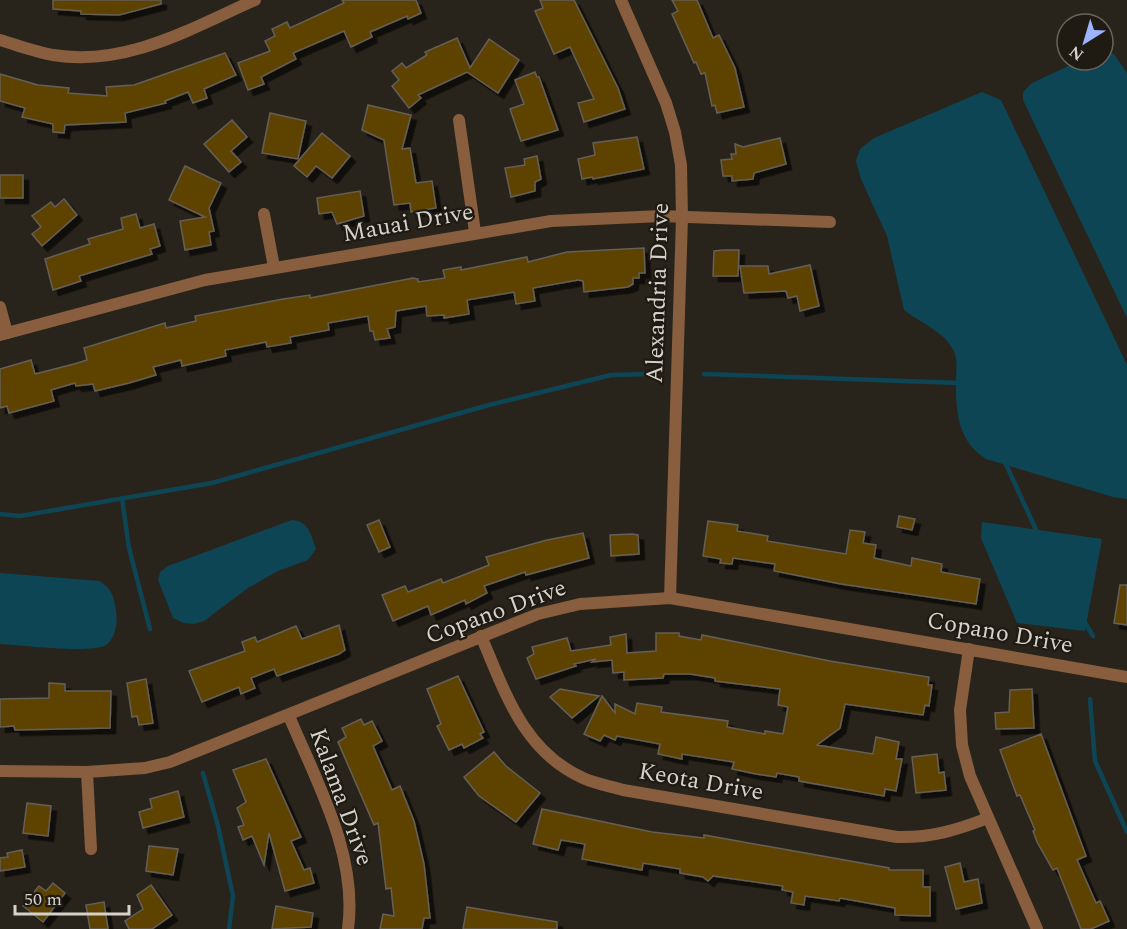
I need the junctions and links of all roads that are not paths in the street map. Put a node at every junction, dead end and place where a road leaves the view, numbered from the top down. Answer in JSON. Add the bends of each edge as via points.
{"nodes":[{"id":1,"x":255,"y":0,"type":"edge"},
{"id":2,"x":621,"y":0,"type":"edge"},
{"id":3,"x":0,"y":40,"type":"edge"},
{"id":4,"x":459,"y":120,"type":"dead end"},
{"id":5,"x":264,"y":214,"type":"dead end"},
{"id":6,"x":682,"y":218,"type":"junction"},
{"id":7,"x":830,"y":222,"type":"dead end"},
{"id":8,"x":475,"y":232,"type":"junction"},
{"id":9,"x":274,"y":267,"type":"junction"},
{"id":10,"x":0,"y":307,"type":"edge"},
{"id":11,"x":4,"y":334,"type":"edge"},
{"id":12,"x":670,"y":598,"type":"junction"},
{"id":13,"x":481,"y":636,"type":"junction"},
{"id":14,"x":969,"y":648,"type":"junction"},
{"id":15,"x":1127,"y":677,"type":"edge"},
{"id":16,"x":289,"y":716,"type":"junction"},
{"id":17,"x":0,"y":771,"type":"edge"},
{"id":18,"x":87,"y":772,"type":"junction"},
{"id":19,"x":988,"y":818,"type":"junction"},
{"id":20,"x":91,"y":849,"type":"dead end"},
{"id":21,"x":348,"y":929,"type":"edge"},
{"id":22,"x":1037,"y":929,"type":"edge"}],
"edges":[{"from":1,"to":3,"type":"street","via":[[152,46],[103,56],[54,55]]},
{"from":2,"to":6,"type":"street","name":"Alexandria Drive","via":[[675,132],[681,165]]},
{"from":4,"to":8,"type":"street"},
{"from":5,"to":9,"type":"street"},
{"from":6,"to":7,"type":"street","name":"Mauai Drive"},
{"from":6,"to":8,"type":"street","name":"Mauai Drive","via":[[589,218]]},
{"from":6,"to":12,"type":"street","name":"Alexandria Drive"},
{"from":8,"to":9,"type":"street","name":"Mauai Drive"},
{"from":9,"to":11,"type":"street","name":"Mauai Drive","via":[[205,280]]},
{"from":10,"to":11,"type":"street"},
{"from":12,"to":13,"type":"street","name":"Copano Drive","via":[[580,604],[538,614]]},
{"from":12,"to":14,"type":"street","name":"Copano Drive"},
{"from":13,"to":16,"type":"street","name":"Copano Drive"},
{"from":13,"to":19,"type":"street","name":"Keota Drive","via":[[515,717],[551,757],[584,778],[623,790],[897,837],[954,832]]},
{"from":14,"to":15,"type":"street","name":"Copano Drive"},
{"from":14,"to":19,"type":"street","via":[[960,710],[962,745]]},
{"from":16,"to":18,"type":"street","name":"Copano Drive","via":[[170,762]]},
{"from":16,"to":21,"type":"street","name":"Kalama Drive","via":[[332,819],[350,877]]},
{"from":17,"to":18,"type":"street","name":"Copano Drive"},
{"from":18,"to":20,"type":"street"},
{"from":19,"to":22,"type":"street"}]}
